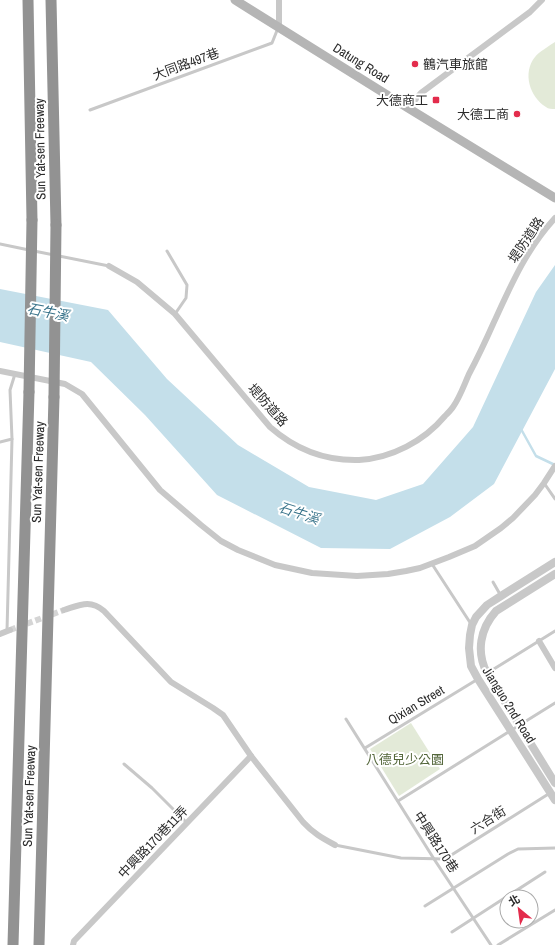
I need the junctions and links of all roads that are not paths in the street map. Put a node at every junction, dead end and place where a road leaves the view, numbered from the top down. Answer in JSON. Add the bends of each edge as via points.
{"nodes":[{"id":1,"x":28,"y":0,"type":"edge"},
{"id":2,"x":50,"y":0,"type":"edge"},
{"id":3,"x":235,"y":0,"type":"edge"},
{"id":4,"x":279,"y":0,"type":"edge"},
{"id":5,"x":542,"y":0,"type":"edge"},
{"id":6,"x":534,"y":3,"type":"edge"},
{"id":7,"x":279,"y":27,"type":"junction"},
{"id":8,"x":408,"y":108,"type":"junction"},
{"id":9,"x":90,"y":110,"type":"dead end"},
{"id":10,"x":555,"y":198,"type":"edge"},
{"id":11,"x":555,"y":218,"type":"edge"},
{"id":12,"x":0,"y":244,"type":"edge"},
{"id":13,"x":167,"y":251,"type":"dead end"},
{"id":14,"x":109,"y":266,"type":"joint"},
{"id":15,"x":175,"y":314,"type":"junction"},
{"id":16,"x":0,"y":371,"type":"edge"},
{"id":17,"x":15,"y":374,"type":"junction"},
{"id":18,"x":12,"y":439,"type":"junction"},
{"id":19,"x":0,"y":442,"type":"edge"},
{"id":20,"x":555,"y":466,"type":"edge"},
{"id":21,"x":544,"y":483,"type":"junction"},
{"id":22,"x":555,"y":500,"type":"edge"},
{"id":23,"x":555,"y":562,"type":"edge"},
{"id":24,"x":432,"y":564,"type":"junction"},
{"id":25,"x":555,"y":574,"type":"edge"},
{"id":26,"x":493,"y":582,"type":"dead end"},
{"id":27,"x":501,"y":596,"type":"junction"},
{"id":28,"x":64,"y":610,"type":"tunnel mouth"},
{"id":29,"x":472,"y":625,"type":"junction"},
{"id":30,"x":9,"y":630,"type":"joint"},
{"id":31,"x":555,"y":631,"type":"edge"},
{"id":32,"x":0,"y":634,"type":"edge"},
{"id":33,"x":538,"y":641,"type":"junction"},
{"id":34,"x":555,"y":668,"type":"edge"},
{"id":35,"x":487,"y":673,"type":"junction"},
{"id":36,"x":478,"y":679,"type":"junction"},
{"id":37,"x":555,"y":703,"type":"edge"},
{"id":38,"x":346,"y":719,"type":"dead end"},
{"id":39,"x":519,"y":725,"type":"junction"},
{"id":40,"x":511,"y":730,"type":"junction"},
{"id":41,"x":365,"y":748,"type":"junction"},
{"id":42,"x":251,"y":756,"type":"junction"},
{"id":43,"x":124,"y":764,"type":"dead end"},
{"id":44,"x":555,"y":782,"type":"edge"},
{"id":45,"x":553,"y":794,"type":"edge"},
{"id":46,"x":398,"y":801,"type":"junction"},
{"id":47,"x":187,"y":823,"type":"junction"},
{"id":48,"x":335,"y":845,"type":"joint"},
{"id":49,"x":555,"y":848,"type":"edge"},
{"id":50,"x":434,"y":859,"type":"junction"},
{"id":51,"x":545,"y":872,"type":"dead end"},
{"id":52,"x":454,"y":888,"type":"junction"},
{"id":53,"x":424,"y":906,"type":"dead end"},
{"id":54,"x":555,"y":910,"type":"edge"},
{"id":55,"x":473,"y":918,"type":"junction"},
{"id":56,"x":452,"y":932,"type":"dead end"},
{"id":57,"x":13,"y":945,"type":"edge"},
{"id":58,"x":39,"y":945,"type":"edge"},
{"id":59,"x":73,"y":945,"type":"edge"},
{"id":60,"x":491,"y":945,"type":"edge"},
{"id":61,"x":498,"y":945,"type":"edge"}],
"edges":[{"from":1,"to":57,"type":"highway","name":"Sun Yat-sen Freeway","bridge":true,"via":[[32,220]]},
{"from":2,"to":58,"type":"highway","name":"Sun Yat-sen Freeway","bridge":true,"via":[[56,225],[54,397]]},
{"from":3,"to":7,"type":"main road","name":"Datung Road"},
{"from":4,"to":7,"type":"street"},
{"from":5,"to":6,"type":"street"},
{"from":6,"to":8,"type":"street","via":[[530,12],[421,93]]},
{"from":7,"to":8,"type":"main road","name":"Datung Road"},
{"from":7,"to":9,"type":"lane","name":"大同路497巷","via":[[272,43]]},
{"from":8,"to":10,"type":"main road","name":"Datung Road"},
{"from":11,"to":15,"type":"street","name":"堤防道路","via":[[528,254],[511,285],[453,407],[437,426],[419,440],[383,456],[339,460],[317,455],[287,441],[270,427]]},
{"from":12,"to":14,"type":"lane","name":"堤防道路"},
{"from":13,"to":15,"type":"lane","via":[[187,285],[186,298]]},
{"from":14,"to":15,"type":"street","name":"堤防道路","via":[[138,282]]},
{"from":16,"to":17,"type":"street"},
{"from":17,"to":18,"type":"lane","via":[[10,390]]},
{"from":17,"to":24,"type":"street","via":[[65,384],[82,394],[160,490],[221,541],[238,550],[275,565],[330,575],[388,574]]},
{"from":18,"to":19,"type":"lane"},
{"from":18,"to":30,"type":"lane"},
{"from":20,"to":21,"type":"street"},
{"from":21,"to":22,"type":"lane"},
{"from":21,"to":24,"type":"street","via":[[524,507],[488,538]]},
{"from":23,"to":27,"type":"street","name":"Jianguo 2nd Road"},
{"from":24,"to":29,"type":"lane"},
{"from":25,"to":35,"type":"street","name":"Jianguo 2nd Road","via":[[491,616],[481,643],[481,657]]},
{"from":26,"to":27,"type":"lane"},
{"from":27,"to":29,"type":"street","name":"Jianguo 2nd Road","via":[[481,611]]},
{"from":28,"to":42,"type":"street","via":[[91,603],[98,605],[171,682],[222,715]]},
{"from":29,"to":36,"type":"street","name":"Jianguo 2nd Road","via":[[469,642],[471,666]]},
{"from":30,"to":32,"type":"street"},
{"from":31,"to":33,"type":"lane"},
{"from":33,"to":34,"type":"street"},
{"from":33,"to":35,"type":"lane"},
{"from":35,"to":39,"type":"street","name":"Jianguo 2nd Road"},
{"from":36,"to":40,"type":"street","name":"Jianguo 2nd Road"},
{"from":36,"to":41,"type":"lane","name":"Qixian Street"},
{"from":37,"to":39,"type":"lane"},
{"from":38,"to":41,"type":"lane","name":"中興路170巷"},
{"from":39,"to":40,"type":"lane"},
{"from":39,"to":44,"type":"street","name":"Jianguo 2nd Road"},
{"from":40,"to":45,"type":"street","name":"Jianguo 2nd Road"},
{"from":40,"to":46,"type":"lane"},
{"from":41,"to":46,"type":"lane","name":"中興路170巷"},
{"from":42,"to":47,"type":"street","name":"中興路170巷11弄"},
{"from":42,"to":48,"type":"street","via":[[311,831]]},
{"from":43,"to":47,"type":"lane"},
{"from":45,"to":50,"type":"lane","name":"六合街","via":[[445,859]]},
{"from":46,"to":50,"type":"lane","name":"中興路170巷"},
{"from":47,"to":59,"type":"street","name":"中興路170巷11弄","via":[[74,941]]},
{"from":48,"to":50,"type":"lane","via":[[401,858]]},
{"from":49,"to":52,"type":"lane","via":[[518,849]]},
{"from":50,"to":52,"type":"lane","name":"中興路170巷"},
{"from":51,"to":55,"type":"lane"},
{"from":52,"to":53,"type":"lane"},
{"from":52,"to":55,"type":"lane","name":"中興路170巷"},
{"from":54,"to":61,"type":"lane"},
{"from":55,"to":56,"type":"lane"},
{"from":55,"to":60,"type":"lane","name":"中興路170巷"}]}
